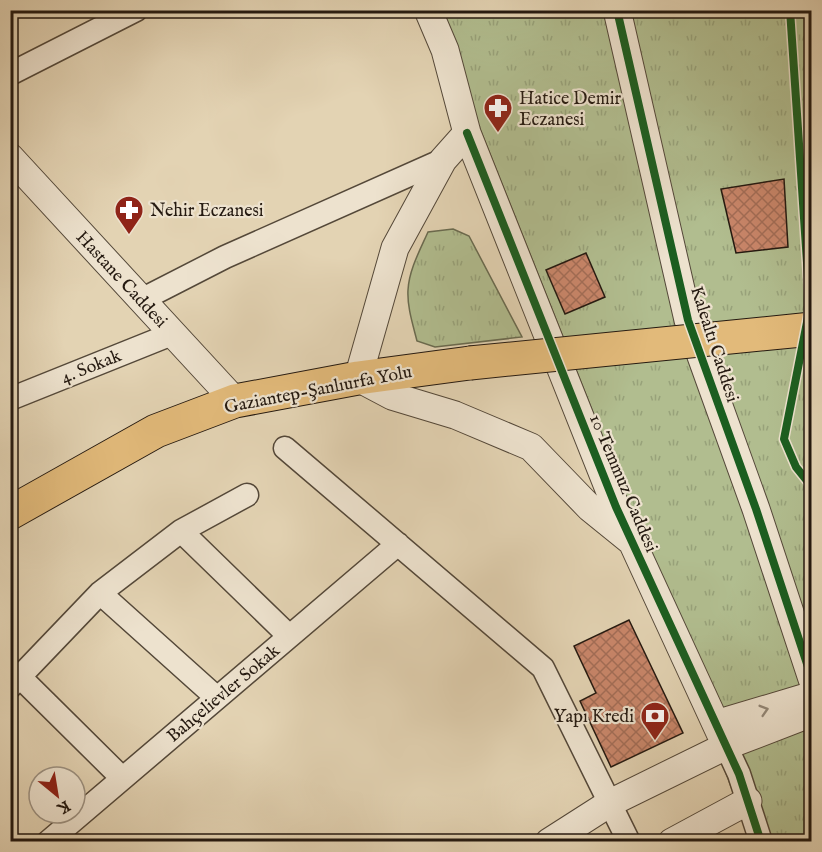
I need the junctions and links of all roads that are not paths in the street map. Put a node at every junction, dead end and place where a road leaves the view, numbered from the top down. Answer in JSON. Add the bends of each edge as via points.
{"nodes":[{"id":1,"x":136,"y":10,"type":"edge"},
{"id":2,"x":428,"y":10,"type":"edge"},
{"id":3,"x":617,"y":10,"type":"edge"},
{"id":4,"x":10,"y":75,"type":"edge"},
{"id":5,"x":467,"y":133,"type":"junction"},
{"id":6,"x":10,"y":157,"type":"edge"},
{"id":7,"x":443,"y":160,"type":"junction"},
{"id":8,"x":141,"y":300,"type":"junction"},
{"id":9,"x":812,"y":329,"type":"edge"},
{"id":10,"x":172,"y":334,"type":"junction"},
{"id":11,"x":358,"y":378,"type":"junction"},
{"id":12,"x":10,"y":399,"type":"edge"},
{"id":13,"x":235,"y":401,"type":"junction"},
{"id":14,"x":285,"y":448,"type":"dead end"},
{"id":15,"x":247,"y":495,"type":"dead end"},
{"id":16,"x":10,"y":513,"type":"edge"},
{"id":17,"x":181,"y":531,"type":"junction"},
{"id":18,"x":632,"y":542,"type":"junction"},
{"id":19,"x":398,"y":544,"type":"junction"},
{"id":20,"x":100,"y":593,"type":"junction"},
{"id":21,"x":289,"y":636,"type":"junction"},
{"id":22,"x":812,"y":679,"type":"edge"},
{"id":23,"x":15,"y":682,"type":"edge"},
{"id":24,"x":812,"y":696,"type":"edge"},
{"id":25,"x":217,"y":698,"type":"junction"},
{"id":26,"x":812,"y":712,"type":"edge"},
{"id":27,"x":721,"y":735,"type":"junction"},
{"id":28,"x":122,"y":778,"type":"junction"},
{"id":29,"x":748,"y":801,"type":"junction"},
{"id":30,"x":610,"y":803,"type":"junction"},
{"id":31,"x":48,"y":842,"type":"edge"},
{"id":32,"x":549,"y":842,"type":"edge"},
{"id":33,"x":629,"y":842,"type":"edge"},
{"id":34,"x":672,"y":842,"type":"edge"},
{"id":35,"x":761,"y":842,"type":"edge"}],
"edges":[{"from":1,"to":4,"type":"street"},
{"from":2,"to":5,"type":"street","name":"10 Temmuz Caddesi","via":[[445,50]]},
{"from":3,"to":22,"type":"street","name":"Kalealtı Caddesi","via":[[688,320]]},
{"from":5,"to":7,"type":"street"},
{"from":5,"to":18,"type":"street","name":"10 Temmuz Caddesi"},
{"from":6,"to":8,"type":"street","name":"Hastane Caddesi"},
{"from":7,"to":8,"type":"street","via":[[225,257]]},
{"from":7,"to":11,"type":"street","via":[[395,248]]},
{"from":8,"to":10,"type":"street","name":"Hastane Caddesi"},
{"from":9,"to":11,"type":"main road","name":"Gaziantep-Şanlıurfa Yolu","bridge":true},
{"from":10,"to":12,"type":"street","name":"4. Sokak"},
{"from":10,"to":13,"type":"street","name":"Hastane Caddesi"},
{"from":11,"to":13,"type":"main road","name":"Gaziantep-Şanlıurfa Yolu"},
{"from":11,"to":18,"type":"street","via":[[392,396],[455,415],[531,447],[590,508]]},
{"from":13,"to":16,"type":"main road","name":"Gaziantep-Şanlıurfa Yolu","via":[[156,431]]},
{"from":14,"to":19,"type":"street"},
{"from":15,"to":17,"type":"street"},
{"from":17,"to":20,"type":"street"},
{"from":17,"to":21,"type":"street"},
{"from":18,"to":27,"type":"street","name":"10 Temmuz Caddesi"},
{"from":19,"to":21,"type":"street","name":"Bahçelievler Sokak"},
{"from":19,"to":30,"type":"street","via":[[543,668]]},
{"from":20,"to":23,"type":"street"},
{"from":20,"to":25,"type":"street"},
{"from":21,"to":25,"type":"street","name":"Bahçelievler Sokak"},
{"from":23,"to":28,"type":"street"},
{"from":27,"to":24,"type":"street","one_way":true},
{"from":25,"to":28,"type":"street","name":"Bahçelievler Sokak"},
{"from":26,"to":27,"type":"street"},
{"from":27,"to":29,"type":"street","name":"10 Temmuz Caddesi"},
{"from":27,"to":30,"type":"street"},
{"from":28,"to":31,"type":"street","name":"Bahçelievler Sokak"},
{"from":29,"to":34,"type":"street"},
{"from":29,"to":35,"type":"street","name":"10 Temmuz Caddesi"},
{"from":30,"to":32,"type":"street"},
{"from":30,"to":33,"type":"street"}]}
